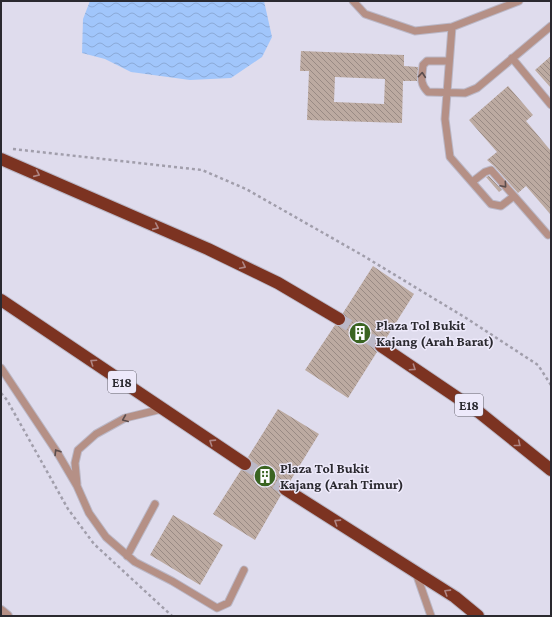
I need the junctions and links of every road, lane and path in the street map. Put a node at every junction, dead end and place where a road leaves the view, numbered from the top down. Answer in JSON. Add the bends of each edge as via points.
{"nodes":[{"id":1,"x":354,"y":1,"type":"edge"},
{"id":2,"x":520,"y":1,"type":"edge"},
{"id":3,"x":551,"y":26,"type":"edge"},
{"id":4,"x":452,"y":27,"type":"junction"},
{"id":5,"x":512,"y":58,"type":"junction"},
{"id":6,"x":449,"y":61,"type":"junction"},
{"id":7,"x":447,"y":93,"type":"junction"},
{"id":8,"x":551,"y":105,"type":"edge"},
{"id":9,"x":9,"y":149,"type":"dead end"},
{"id":10,"x":1,"y":159,"type":"edge"},
{"id":11,"x":472,"y":182,"type":"junction"},
{"id":12,"x":514,"y":196,"type":"junction"},
{"id":13,"x":548,"y":235,"type":"dead end"},
{"id":14,"x":1,"y":300,"type":"edge"},
{"id":15,"x":339,"y":319,"type":"tunnel mouth"},
{"id":16,"x":381,"y":346,"type":"tunnel mouth"},
{"id":17,"x":1,"y":368,"type":"edge"},
{"id":18,"x":551,"y":385,"type":"edge"},
{"id":19,"x":162,"y":409,"type":"junction"},
{"id":20,"x":245,"y":464,"type":"tunnel mouth"},
{"id":21,"x":551,"y":470,"type":"edge"},
{"id":22,"x":77,"y":486,"type":"junction"},
{"id":23,"x":285,"y":489,"type":"tunnel mouth"},
{"id":24,"x":155,"y":504,"type":"dead end"},
{"id":25,"x":128,"y":556,"type":"junction"},
{"id":26,"x":244,"y":570,"type":"dead end"},
{"id":27,"x":416,"y":573,"type":"junction"},
{"id":28,"x":1,"y":611,"type":"edge"},
{"id":29,"x":7,"y":616,"type":"edge"},
{"id":30,"x":431,"y":616,"type":"edge"},
{"id":31,"x":478,"y":616,"type":"edge"}],
"edges":[{"from":1,"to":4,"type":"lane","via":[[364,14],[415,32]]},
{"from":2,"to":4,"type":"lane"},
{"from":3,"to":5,"type":"lane"},
{"from":4,"to":6,"type":"lane"},
{"from":5,"to":7,"type":"lane","via":[[477,88]]},
{"from":5,"to":8,"type":"lane"},
{"from":6,"to":7,"type":"lane"},
{"from":7,"to":6,"type":"lane","one_way":true,"via":[[428,92],[421,82],[423,65],[427,61]]},
{"from":7,"to":11,"type":"lane","via":[[445,119],[450,157]]},
{"from":9,"to":18,"type":"path","via":[[202,170],[246,189],[362,255],[538,365]]},
{"from":10,"to":15,"type":"highway","one_way":true,"via":[[215,253],[278,283]]},
{"from":11,"to":12,"type":"lane","via":[[491,204],[501,206]]},
{"from":11,"to":12,"type":"lane","one_way":true,"via":[[491,170]]},
{"from":12,"to":13,"type":"lane"},
{"from":19,"to":14,"type":"highway","number":"E18","one_way":true},
{"from":16,"to":21,"type":"highway","number":"E18","one_way":true,"via":[[480,412]]},
{"from":22,"to":17,"type":"lane","one_way":true},
{"from":20,"to":19,"type":"highway","number":"E18","one_way":true},
{"from":19,"to":22,"type":"lane","one_way":true,"via":[[125,418],[96,434],[78,450],[75,463]]},
{"from":22,"to":25,"type":"lane","via":[[89,513],[106,537]]},
{"from":27,"to":23,"type":"highway","one_way":true},
{"from":24,"to":25,"type":"lane"},
{"from":25,"to":26,"type":"lane","via":[[217,608],[228,603]]},
{"from":27,"to":30,"type":"lane"},
{"from":31,"to":27,"type":"highway","one_way":true,"via":[[455,597]]},
{"from":28,"to":29,"type":"street"}]}
